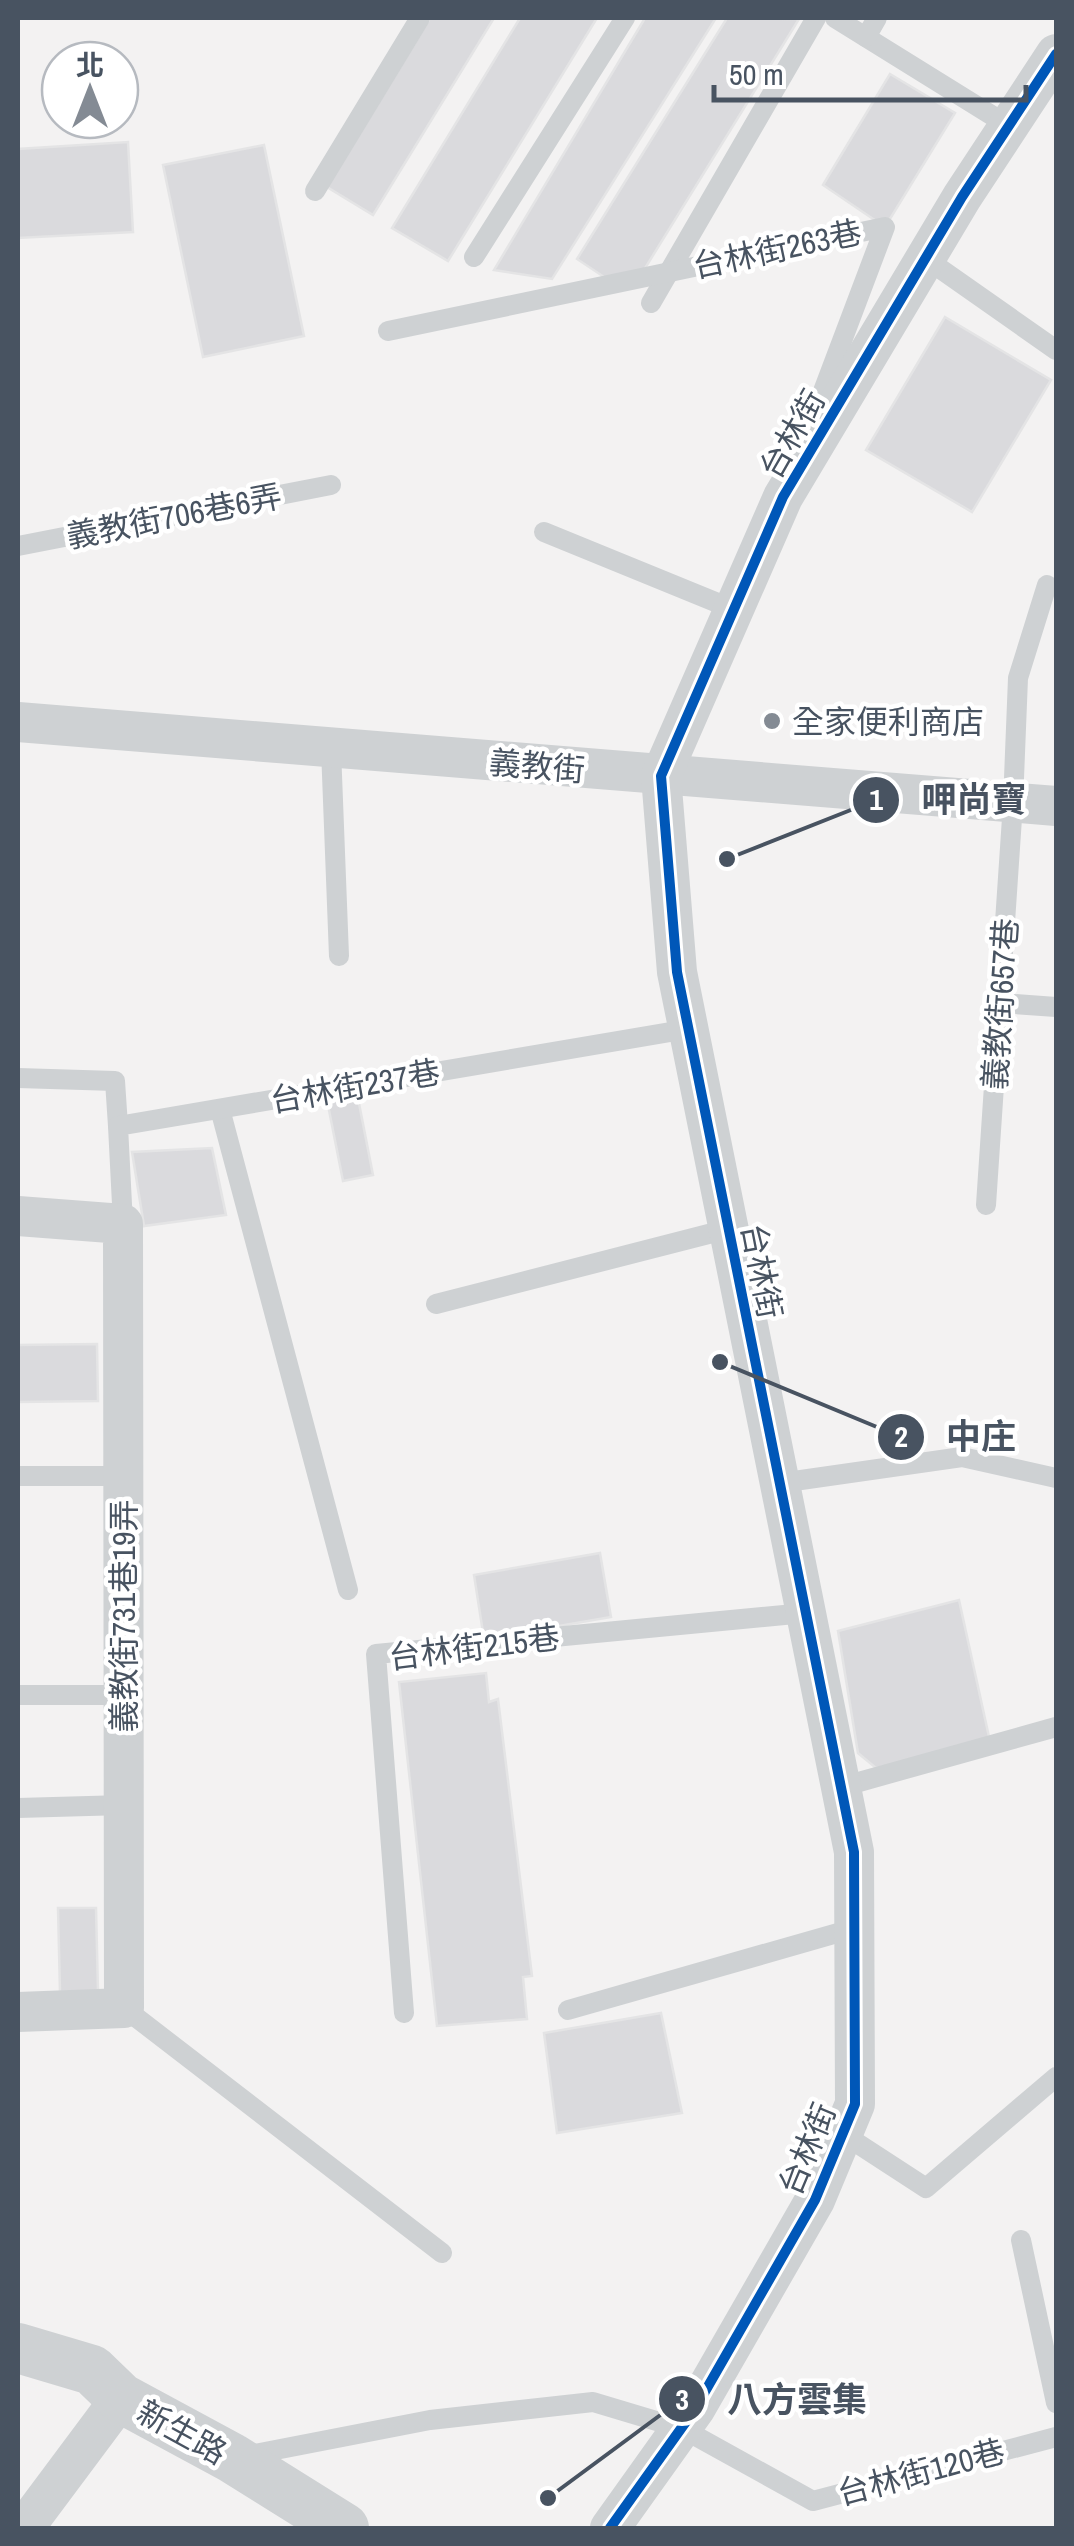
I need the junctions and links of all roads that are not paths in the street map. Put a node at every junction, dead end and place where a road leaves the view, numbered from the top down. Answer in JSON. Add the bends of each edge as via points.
{"nodes":[{"id":1,"x":420,"y":18,"type":"edge"},
{"id":2,"x":625,"y":18,"type":"edge"},
{"id":3,"x":816,"y":18,"type":"edge"},
{"id":4,"x":834,"y":18,"type":"edge"},
{"id":5,"x":877,"y":18,"type":"edge"},
{"id":6,"x":866,"y":37,"type":"junction"},
{"id":7,"x":1056,"y":54,"type":"edge"},
{"id":8,"x":1009,"y":126,"type":"junction"},
{"id":9,"x":314,"y":191,"type":"dead end"},
{"id":10,"x":474,"y":257,"type":"dead end"},
{"id":11,"x":925,"y":258,"type":"junction"},
{"id":12,"x":651,"y":304,"type":"dead end"},
{"id":13,"x":388,"y":331,"type":"dead end"},
{"id":14,"x":1056,"y":350,"type":"edge"},
{"id":15,"x":331,"y":486,"type":"dead end"},
{"id":16,"x":784,"y":496,"type":"junction"},
{"id":17,"x":544,"y":532,"type":"dead end"},
{"id":18,"x":18,"y":546,"type":"edge"},
{"id":19,"x":1048,"y":585,"type":"dead end"},
{"id":20,"x":735,"y":610,"type":"junction"},
{"id":21,"x":18,"y":722,"type":"edge"},
{"id":22,"x":331,"y":749,"type":"junction"},
{"id":23,"x":661,"y":776,"type":"junction"},
{"id":24,"x":1013,"y":803,"type":"junction"},
{"id":25,"x":1056,"y":806,"type":"edge"},
{"id":26,"x":339,"y":956,"type":"dead end"},
{"id":27,"x":1000,"y":1003,"type":"junction"},
{"id":28,"x":1056,"y":1006,"type":"edge"},
{"id":29,"x":688,"y":1029,"type":"junction"},
{"id":30,"x":18,"y":1078,"type":"edge"},
{"id":31,"x":220,"y":1109,"type":"junction"},
{"id":32,"x":118,"y":1126,"type":"junction"},
{"id":33,"x":986,"y":1205,"type":"dead end"},
{"id":34,"x":18,"y":1216,"type":"edge"},
{"id":35,"x":123,"y":1224,"type":"junction"},
{"id":36,"x":728,"y":1229,"type":"junction"},
{"id":37,"x":436,"y":1304,"type":"dead end"},
{"id":38,"x":18,"y":1476,"type":"edge"},
{"id":39,"x":123,"y":1476,"type":"junction"},
{"id":40,"x":1056,"y":1478,"type":"edge"},
{"id":41,"x":780,"y":1483,"type":"junction"},
{"id":42,"x":348,"y":1590,"type":"dead end"},
{"id":43,"x":805,"y":1612,"type":"junction"},
{"id":44,"x":18,"y":1695,"type":"edge"},
{"id":45,"x":124,"y":1695,"type":"junction"},
{"id":46,"x":1056,"y":1726,"type":"edge"},
{"id":47,"x":841,"y":1787,"type":"junction"},
{"id":48,"x":124,"y":1805,"type":"junction"},
{"id":49,"x":18,"y":1808,"type":"edge"},
{"id":50,"x":855,"y":1928,"type":"junction"},
{"id":51,"x":124,"y":2008,"type":"junction"},
{"id":52,"x":568,"y":2010,"type":"dead end"},
{"id":53,"x":18,"y":2012,"type":"edge"},
{"id":54,"x":404,"y":2012,"type":"dead end"},
{"id":55,"x":1056,"y":2077,"type":"edge"},
{"id":56,"x":842,"y":2134,"type":"junction"},
{"id":57,"x":1021,"y":2240,"type":"dead end"},
{"id":58,"x":442,"y":2253,"type":"dead end"},
{"id":59,"x":18,"y":2348,"type":"edge"},
{"id":60,"x":120,"y":2398,"type":"junction"},
{"id":61,"x":1056,"y":2403,"type":"edge"},
{"id":62,"x":683,"y":2428,"type":"junction"},
{"id":63,"x":1056,"y":2436,"type":"edge"},
{"id":64,"x":232,"y":2458,"type":"junction"},
{"id":65,"x":24,"y":2528,"type":"edge"},
{"id":66,"x":344,"y":2528,"type":"edge"},
{"id":67,"x":610,"y":2528,"type":"edge"}],
"edges":[{"from":1,"to":9,"type":"lane"},
{"from":2,"to":10,"type":"lane"},
{"from":3,"to":12,"type":"lane"},
{"from":4,"to":6,"type":"lane"},
{"from":5,"to":6,"type":"lane"},
{"from":6,"to":8,"type":"lane"},
{"from":7,"to":8,"type":"street","name":"台林街"},
{"from":8,"to":11,"type":"street","name":"台林街"},
{"from":11,"to":14,"type":"lane"},
{"from":11,"to":16,"type":"street","name":"台林街"},
{"from":13,"to":16,"type":"lane","name":"台林街263巷","via":[[884,227]]},
{"from":15,"to":18,"type":"lane","name":"義教街706巷6弄"},
{"from":16,"to":20,"type":"street","name":"台林街"},
{"from":17,"to":20,"type":"lane"},
{"from":19,"to":24,"type":"lane","name":"義教街657巷","via":[[1018,678]]},
{"from":20,"to":23,"type":"street","name":"台林街"},
{"from":21,"to":22,"type":"street","name":"義教街"},
{"from":22,"to":23,"type":"street","name":"義教街"},
{"from":22,"to":26,"type":"lane"},
{"from":23,"to":24,"type":"street","name":"義教街"},
{"from":23,"to":29,"type":"street","name":"台林街","via":[[676,972]]},
{"from":24,"to":25,"type":"street","name":"義教街"},
{"from":24,"to":27,"type":"lane","name":"義教街657巷"},
{"from":27,"to":28,"type":"lane"},
{"from":27,"to":33,"type":"lane","name":"義教街657巷"},
{"from":29,"to":31,"type":"lane","name":"台林街237巷"},
{"from":29,"to":36,"type":"street","name":"台林街"},
{"from":30,"to":32,"type":"lane","via":[[116,1081]]},
{"from":31,"to":32,"type":"lane","name":"台林街237巷"},
{"from":31,"to":42,"type":"lane"},
{"from":32,"to":35,"type":"lane"},
{"from":34,"to":35,"type":"street"},
{"from":35,"to":39,"type":"street","name":"義教街731巷19弄"},
{"from":36,"to":37,"type":"lane"},
{"from":36,"to":41,"type":"street","name":"台林街"},
{"from":38,"to":39,"type":"lane"},
{"from":39,"to":45,"type":"street","name":"義教街731巷19弄"},
{"from":40,"to":41,"type":"lane","via":[[962,1457]]},
{"from":41,"to":43,"type":"street","name":"台林街"},
{"from":43,"to":47,"type":"street","name":"台林街"},
{"from":43,"to":54,"type":"lane","name":"台林街215巷","via":[[376,1654]]},
{"from":44,"to":45,"type":"lane"},
{"from":45,"to":48,"type":"street","name":"義教街731巷19弄"},
{"from":46,"to":47,"type":"lane"},
{"from":47,"to":50,"type":"street","name":"台林街","via":[[854,1852]]},
{"from":48,"to":49,"type":"lane"},
{"from":48,"to":51,"type":"street","name":"義教街731巷19弄"},
{"from":50,"to":52,"type":"lane"},
{"from":50,"to":56,"type":"street","name":"台林街","via":[[855,2104]]},
{"from":51,"to":53,"type":"street"},
{"from":51,"to":58,"type":"lane"},
{"from":55,"to":56,"type":"lane","name":"台林街","via":[[926,2188]]},
{"from":56,"to":62,"type":"street","name":"台林街","via":[[814,2200]]},
{"from":57,"to":61,"type":"lane"},
{"from":59,"to":60,"type":"street","name":"新生路","via":[[92,2370]]},
{"from":60,"to":64,"type":"street","name":"新生路"},
{"from":60,"to":65,"type":"street"},
{"from":62,"to":63,"type":"lane","name":"台林街120巷","via":[[813,2501]]},
{"from":62,"to":64,"type":"lane","name":"台林街120巷","via":[[593,2402],[430,2420]]},
{"from":62,"to":67,"type":"street","name":"台林街"},
{"from":64,"to":66,"type":"street","name":"新生路"}]}
